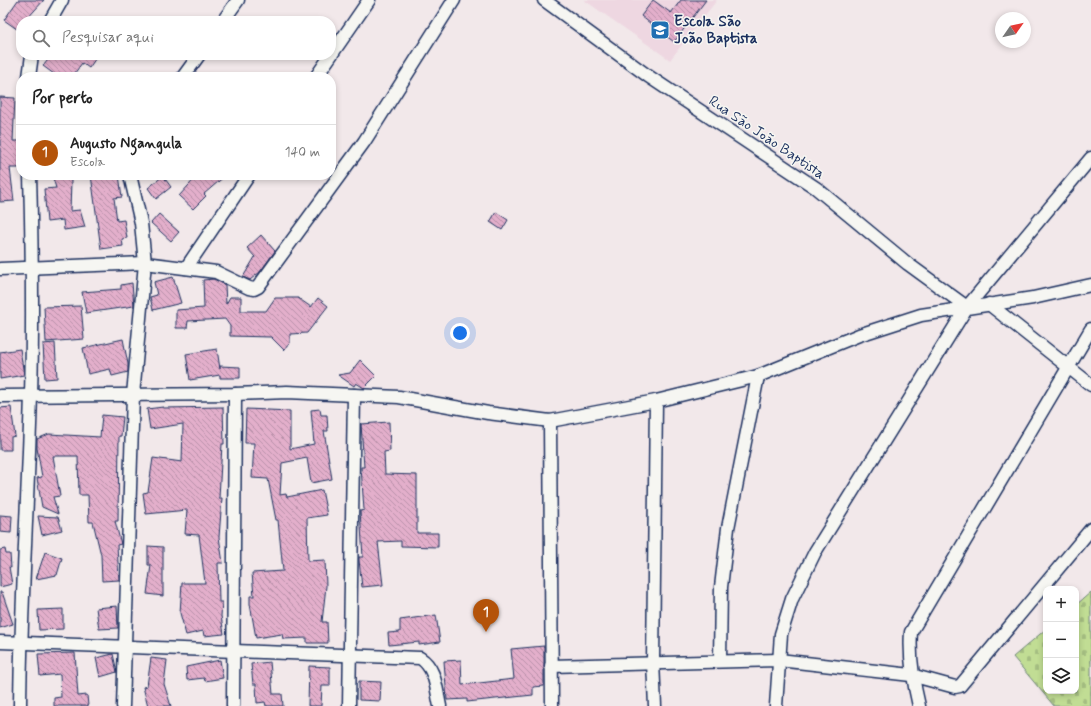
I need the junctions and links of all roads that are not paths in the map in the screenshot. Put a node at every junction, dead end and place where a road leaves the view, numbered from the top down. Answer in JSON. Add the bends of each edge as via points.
{"nodes":[{"id":1,"x":62,"y":0,"type":"edge"},
{"id":2,"x":238,"y":0,"type":"edge"},
{"id":3,"x":369,"y":0,"type":"edge"},
{"id":4,"x":454,"y":0,"type":"edge"},
{"id":5,"x":544,"y":0,"type":"edge"},
{"id":6,"x":53,"y":16,"type":"edge"},
{"id":7,"x":227,"y":16,"type":"edge"},
{"id":8,"x":336,"y":48,"type":"edge"},
{"id":9,"x":31,"y":60,"type":"edge"},
{"id":10,"x":195,"y":60,"type":"edge"},
{"id":11,"x":328,"y":60,"type":"edge"},
{"id":12,"x":29,"y":72,"type":"edge"},
{"id":13,"x":187,"y":72,"type":"edge"},
{"id":14,"x":319,"y":72,"type":"edge"},
{"id":15,"x":1091,"y":158,"type":"edge"},
{"id":16,"x":30,"y":180,"type":"edge"},
{"id":17,"x":131,"y":180,"type":"edge"},
{"id":18,"x":246,"y":180,"type":"edge"},
{"id":19,"x":145,"y":263,"type":"junction"},
{"id":20,"x":33,"y":268,"type":"junction"},
{"id":21,"x":186,"y":268,"type":"junction"},
{"id":22,"x":0,"y":269,"type":"edge"},
{"id":23,"x":1091,"y":285,"type":"edge"},
{"id":24,"x":989,"y":304,"type":"junction"},
{"id":25,"x":968,"y":307,"type":"junction"},
{"id":26,"x":1091,"y":329,"type":"edge"},
{"id":27,"x":1067,"y":367,"type":"junction"},
{"id":28,"x":758,"y":376,"type":"junction"},
{"id":29,"x":1091,"y":385,"type":"edge"},
{"id":30,"x":235,"y":394,"type":"junction"},
{"id":31,"x":133,"y":395,"type":"junction"},
{"id":32,"x":354,"y":395,"type":"junction"},
{"id":33,"x":0,"y":396,"type":"edge"},
{"id":34,"x":31,"y":396,"type":"junction"},
{"id":35,"x":656,"y":401,"type":"junction"},
{"id":36,"x":550,"y":421,"type":"junction"},
{"id":37,"x":1091,"y":529,"type":"edge"},
{"id":38,"x":0,"y":642,"type":"edge"},
{"id":39,"x":21,"y":643,"type":"junction"},
{"id":40,"x":124,"y":647,"type":"junction"},
{"id":41,"x":235,"y":652,"type":"junction"},
{"id":42,"x":349,"y":656,"type":"junction"},
{"id":43,"x":779,"y":660,"type":"junction"},
{"id":44,"x":720,"y":661,"type":"junction"},
{"id":45,"x":653,"y":662,"type":"junction"},
{"id":46,"x":551,"y":666,"type":"junction"},
{"id":47,"x":911,"y":675,"type":"junction"},
{"id":48,"x":20,"y":706,"type":"edge"},
{"id":49,"x":123,"y":706,"type":"edge"},
{"id":50,"x":233,"y":706,"type":"edge"},
{"id":51,"x":349,"y":706,"type":"edge"},
{"id":52,"x":440,"y":706,"type":"edge"},
{"id":53,"x":552,"y":706,"type":"edge"},
{"id":54,"x":655,"y":706,"type":"edge"},
{"id":55,"x":776,"y":706,"type":"edge"},
{"id":56,"x":919,"y":706,"type":"edge"}],
"edges":[{"from":1,"to":6,"type":"street"},
{"from":2,"to":7,"type":"street"},
{"from":3,"to":8,"type":"street"},
{"from":4,"to":21,"type":"street","via":[[364,142],[258,287],[249,288],[216,272]]},
{"from":5,"to":25,"type":"street","name":"Rua São João Baptista","via":[[648,76],[816,188],[908,264]]},
{"from":9,"to":12,"type":"street"},
{"from":10,"to":13,"type":"street"},
{"from":11,"to":14,"type":"street"},
{"from":15,"to":25,"type":"street"},
{"from":16,"to":20,"type":"street"},
{"from":17,"to":19,"type":"street","via":[[141,223]]},
{"from":18,"to":21,"type":"street"},
{"from":19,"to":20,"type":"street"},
{"from":19,"to":21,"type":"street"},
{"from":19,"to":31,"type":"street"},
{"from":20,"to":22,"type":"street"},
{"from":20,"to":34,"type":"street"},
{"from":23,"to":24,"type":"street","via":[[1033,298]]},
{"from":24,"to":25,"type":"street"},
{"from":24,"to":27,"type":"street"},
{"from":25,"to":28,"type":"street","via":[[921,315],[866,333]]},
{"from":25,"to":43,"type":"street","via":[[816,552],[792,599],[781,634]]},
{"from":26,"to":27,"type":"street"},
{"from":27,"to":29,"type":"street"},
{"from":27,"to":47,"type":"street","via":[[910,632]]},
{"from":28,"to":35,"type":"street"},
{"from":28,"to":44,"type":"street","via":[[728,528],[721,587]]},
{"from":30,"to":31,"type":"street"},
{"from":30,"to":32,"type":"street","via":[[287,392]]},
{"from":30,"to":41,"type":"street"},
{"from":31,"to":34,"type":"street"},
{"from":31,"to":40,"type":"street"},
{"from":32,"to":36,"type":"street","via":[[400,397]]},
{"from":32,"to":42,"type":"street"},
{"from":33,"to":34,"type":"street"},
{"from":34,"to":39,"type":"street"},
{"from":35,"to":36,"type":"street"},
{"from":35,"to":45,"type":"street"},
{"from":36,"to":46,"type":"street"},
{"from":37,"to":47,"type":"street","via":[[960,686]]},
{"from":38,"to":39,"type":"street"},
{"from":39,"to":40,"type":"street"},
{"from":39,"to":48,"type":"street"},
{"from":40,"to":41,"type":"street"},
{"from":40,"to":49,"type":"street"},
{"from":41,"to":42,"type":"street"},
{"from":41,"to":50,"type":"street"},
{"from":42,"to":51,"type":"street"},
{"from":42,"to":52,"type":"street","via":[[420,658],[427,662],[434,676]]},
{"from":43,"to":44,"type":"street"},
{"from":43,"to":47,"type":"street"},
{"from":43,"to":55,"type":"street"},
{"from":44,"to":45,"type":"street"},
{"from":45,"to":46,"type":"street"},
{"from":45,"to":54,"type":"street"},
{"from":46,"to":53,"type":"street"},
{"from":47,"to":56,"type":"street"}]}
